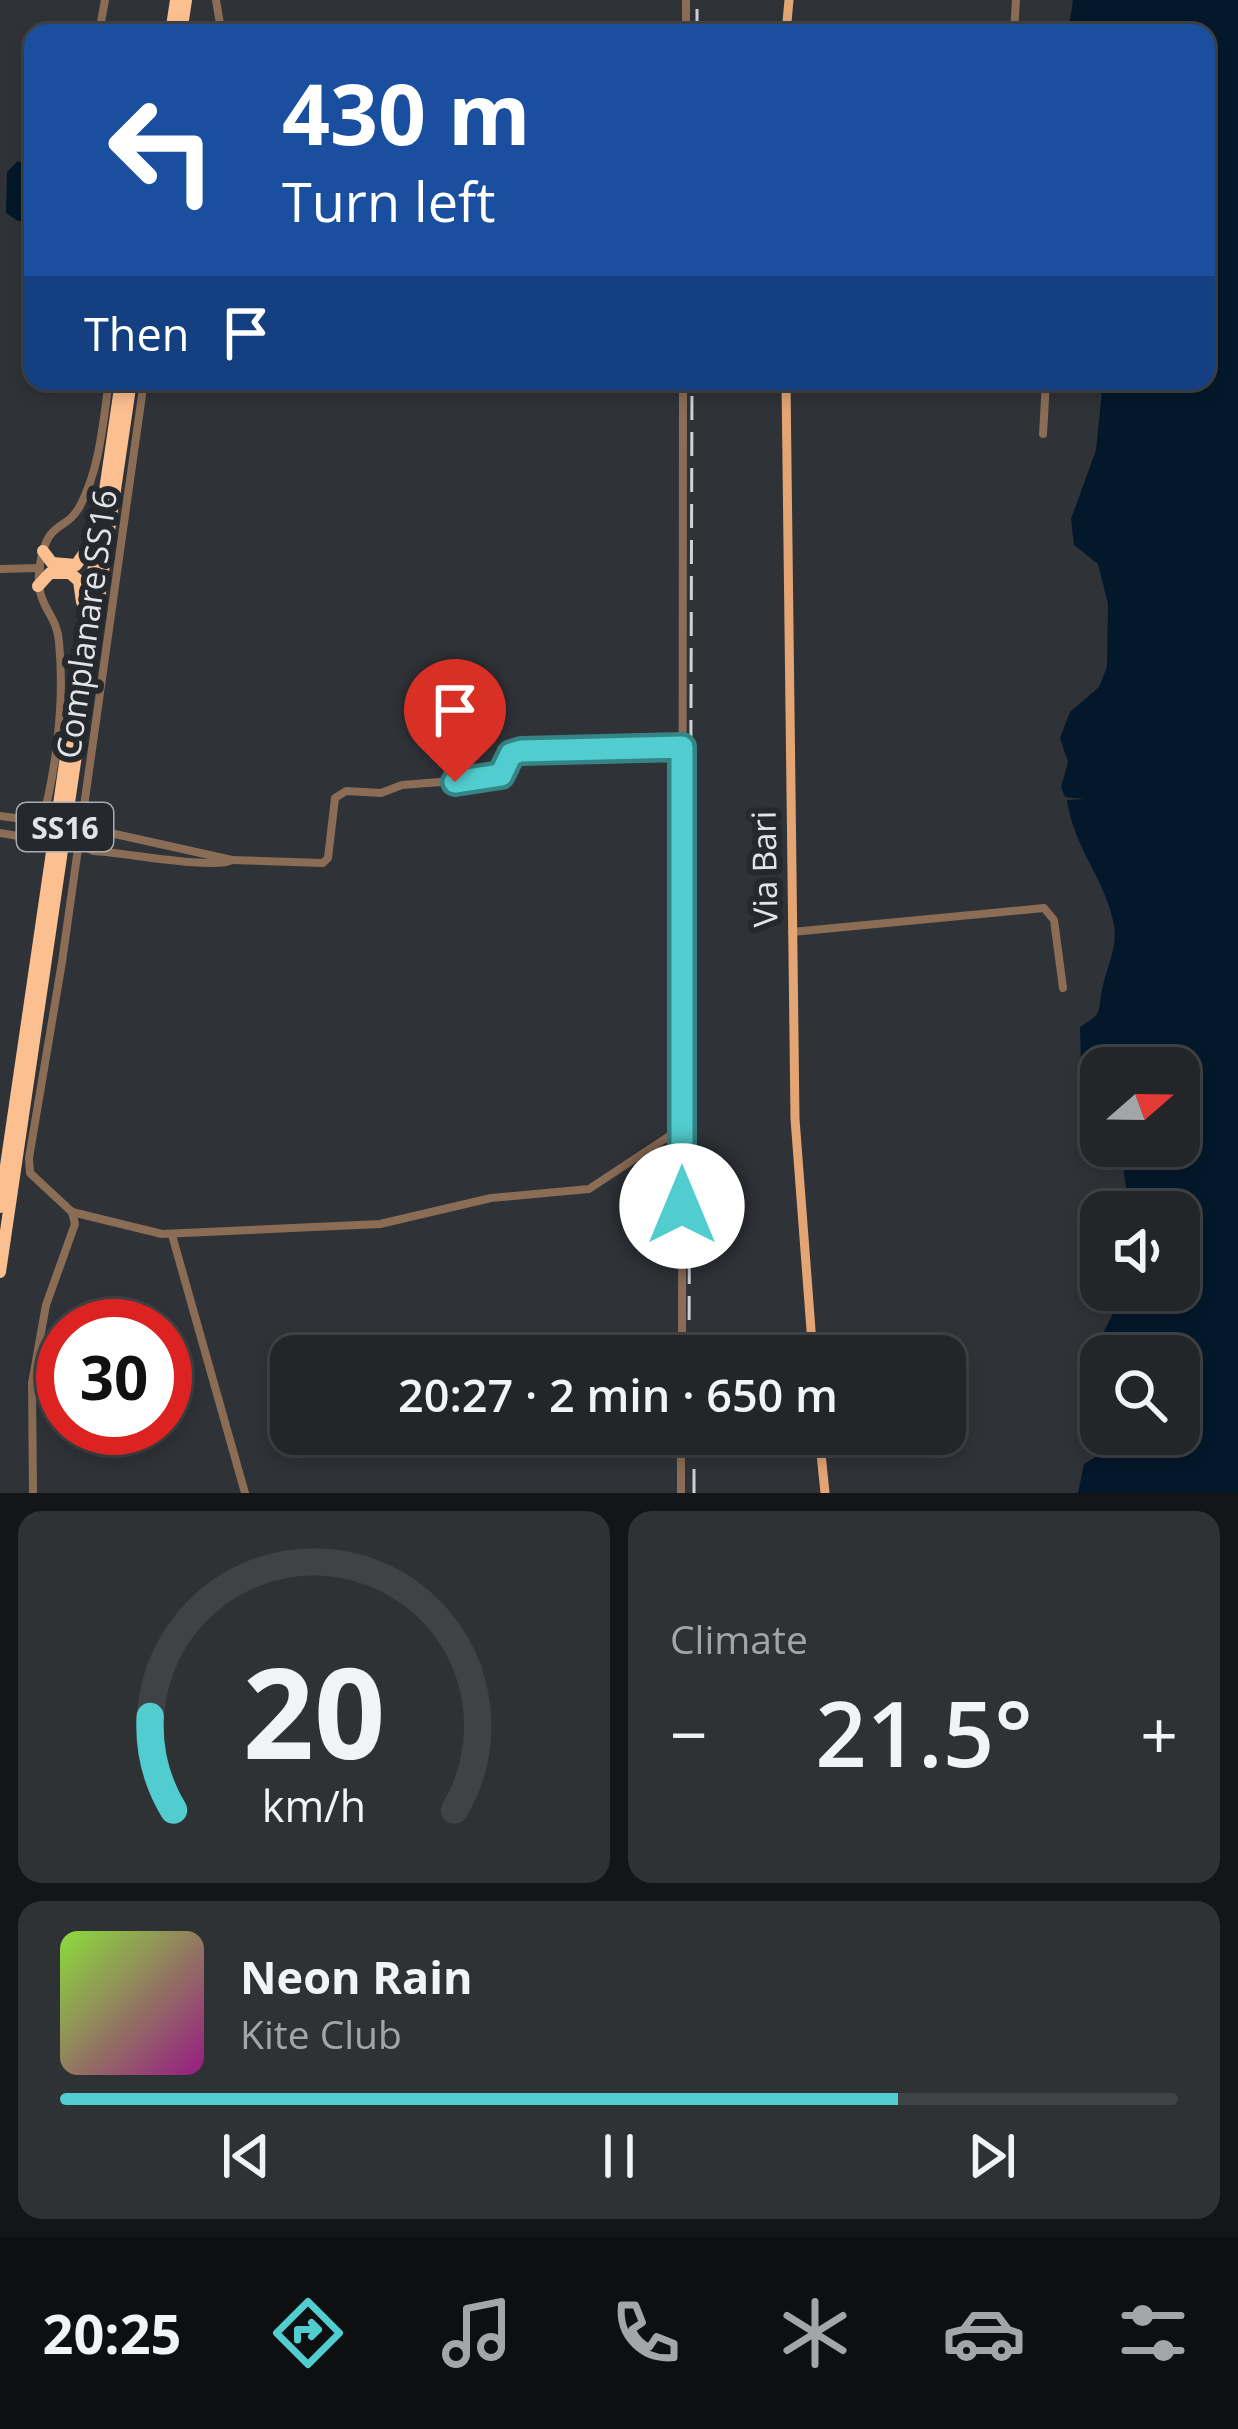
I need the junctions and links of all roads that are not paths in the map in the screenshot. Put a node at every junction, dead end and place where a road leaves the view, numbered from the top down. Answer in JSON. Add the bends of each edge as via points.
{"nodes":[{"id":1,"x":107,"y":390,"type":"edge"},
{"id":2,"x":120,"y":390,"type":"edge"},
{"id":3,"x":130,"y":390,"type":"edge"},
{"id":4,"x":143,"y":390,"type":"edge"},
{"id":5,"x":683,"y":390,"type":"edge"},
{"id":6,"x":786,"y":390,"type":"edge"},
{"id":7,"x":1045,"y":390,"type":"edge"},
{"id":8,"x":1043,"y":434,"type":"dead end"},
{"id":9,"x":99,"y":529,"type":"junction"},
{"id":10,"x":46,"y":564,"type":"junction"},
{"id":11,"x":0,"y":569,"type":"edge"},
{"id":12,"x":38,"y":586,"type":"joint"},
{"id":13,"x":84,"y":626,"type":"junction"},
{"id":14,"x":682,"y":747,"type":"junction"},
{"id":15,"x":0,"y":816,"type":"edge"},
{"id":16,"x":0,"y":833,"type":"edge"},
{"id":17,"x":79,"y":842,"type":"junction"},
{"id":18,"x":232,"y":860,"type":"junction"},
{"id":19,"x":792,"y":932,"type":"junction"},
{"id":20,"x":1063,"y":988,"type":"dead end"},
{"id":21,"x":682,"y":1129,"type":"junction"},
{"id":22,"x":0,"y":1207,"type":"edge"},
{"id":23,"x":73,"y":1212,"type":"junction"},
{"id":24,"x":172,"y":1234,"type":"junction"},
{"id":25,"x":0,"y":1272,"type":"edge"},
{"id":26,"x":682,"y":1335,"type":"edge"},
{"id":27,"x":811,"y":1335,"type":"edge"},
{"id":28,"x":681,"y":1455,"type":"edge"},
{"id":29,"x":821,"y":1455,"type":"edge"},
{"id":30,"x":33,"y":1493,"type":"edge"},
{"id":31,"x":245,"y":1493,"type":"edge"},
{"id":32,"x":681,"y":1493,"type":"edge"},
{"id":33,"x":825,"y":1493,"type":"edge"}],
"edges":[{"from":1,"to":10,"type":"street","via":[[80,506],[55,527]]},
{"from":2,"to":9,"type":"highway","number":"SS16"},
{"from":3,"to":25,"type":"highway","number":"SS16"},
{"from":4,"to":17,"type":"street","name":"Complanare SS16"},
{"from":5,"to":14,"type":"street"},
{"from":6,"to":19,"type":"main road","name":"Via Bari"},
{"from":7,"to":8,"type":"street"},
{"from":9,"to":10,"type":"highway","via":[[76,565]]},
{"from":9,"to":13,"type":"highway","number":"SS16"},
{"from":10,"to":11,"type":"street"},
{"from":10,"to":12,"type":"highway"},
{"from":10,"to":13,"type":"highway","via":[[79,581]]},
{"from":12,"to":16,"type":"street","via":[[59,635],[61,703],[45,812],[40,833]]},
{"from":13,"to":22,"type":"highway","number":"SS16"},
{"from":14,"to":18,"type":"street","via":[[521,751],[492,778],[346,790],[335,798],[322,862]]},
{"from":14,"to":21,"type":"street"},
{"from":15,"to":18,"type":"street"},
{"from":17,"to":18,"type":"street","via":[[93,851]]},
{"from":17,"to":23,"type":"street","name":"Complanare SS16","via":[[29,1158],[31,1173]]},
{"from":19,"to":20,"type":"street","via":[[1044,908],[1054,920]]},
{"from":19,"to":27,"type":"main road","name":"Via Bari"},
{"from":21,"to":24,"type":"street","via":[[577,1192],[508,1195],[380,1224]]},
{"from":21,"to":26,"type":"street"},
{"from":23,"to":24,"type":"street"},
{"from":23,"to":30,"type":"street","via":[[32,1383]]},
{"from":24,"to":31,"type":"street"},
{"from":28,"to":32,"type":"street"},
{"from":29,"to":33,"type":"main road"}]}
